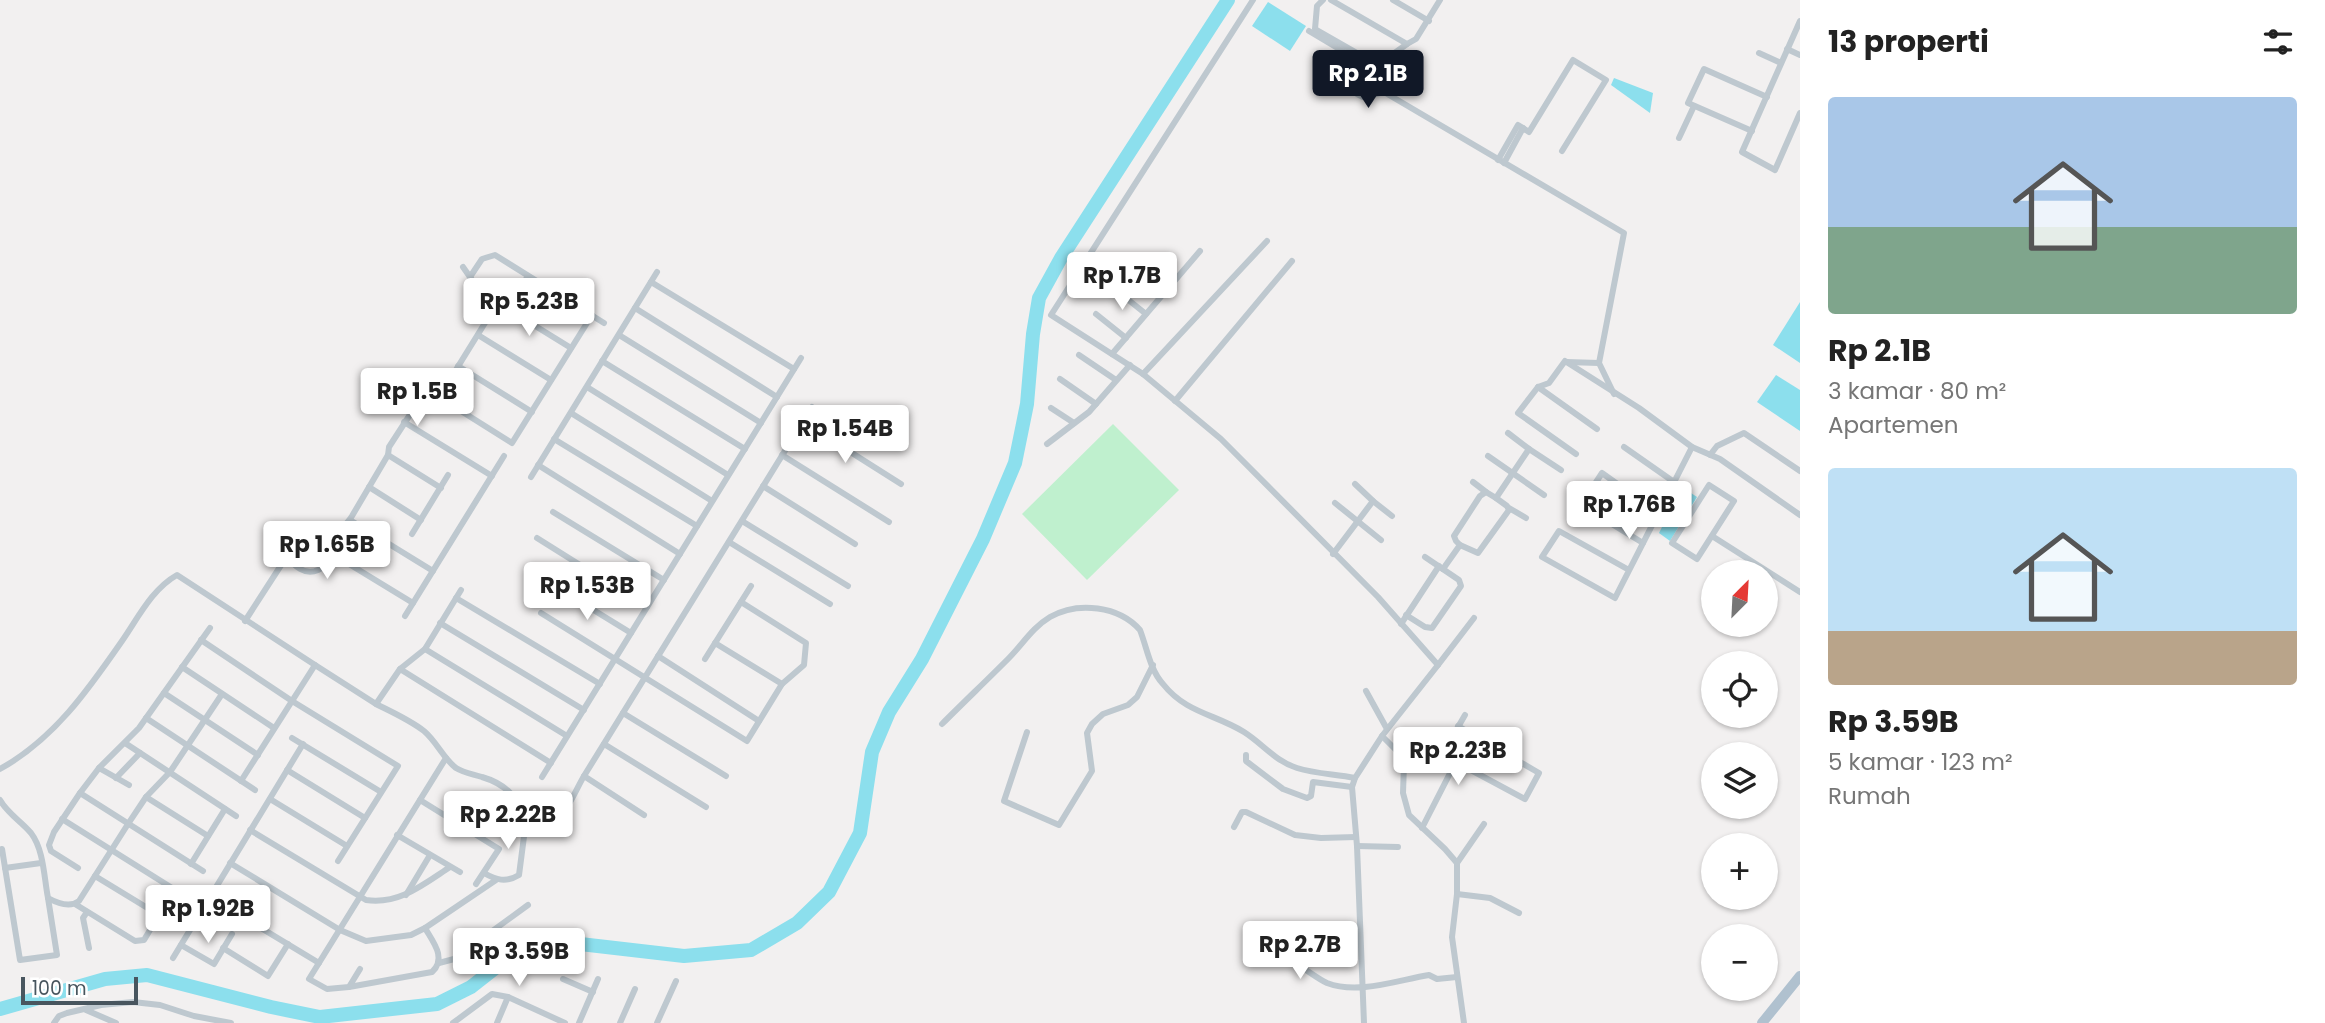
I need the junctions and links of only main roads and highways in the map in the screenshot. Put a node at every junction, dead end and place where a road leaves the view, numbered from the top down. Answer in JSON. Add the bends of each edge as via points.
{"nodes":[{"id":1,"x":1800,"y":976,"type":"edge"},
{"id":2,"x":1762,"y":1023,"type":"edge"}],
"edges":[{"from":1,"to":2,"type":"main road"}]}
